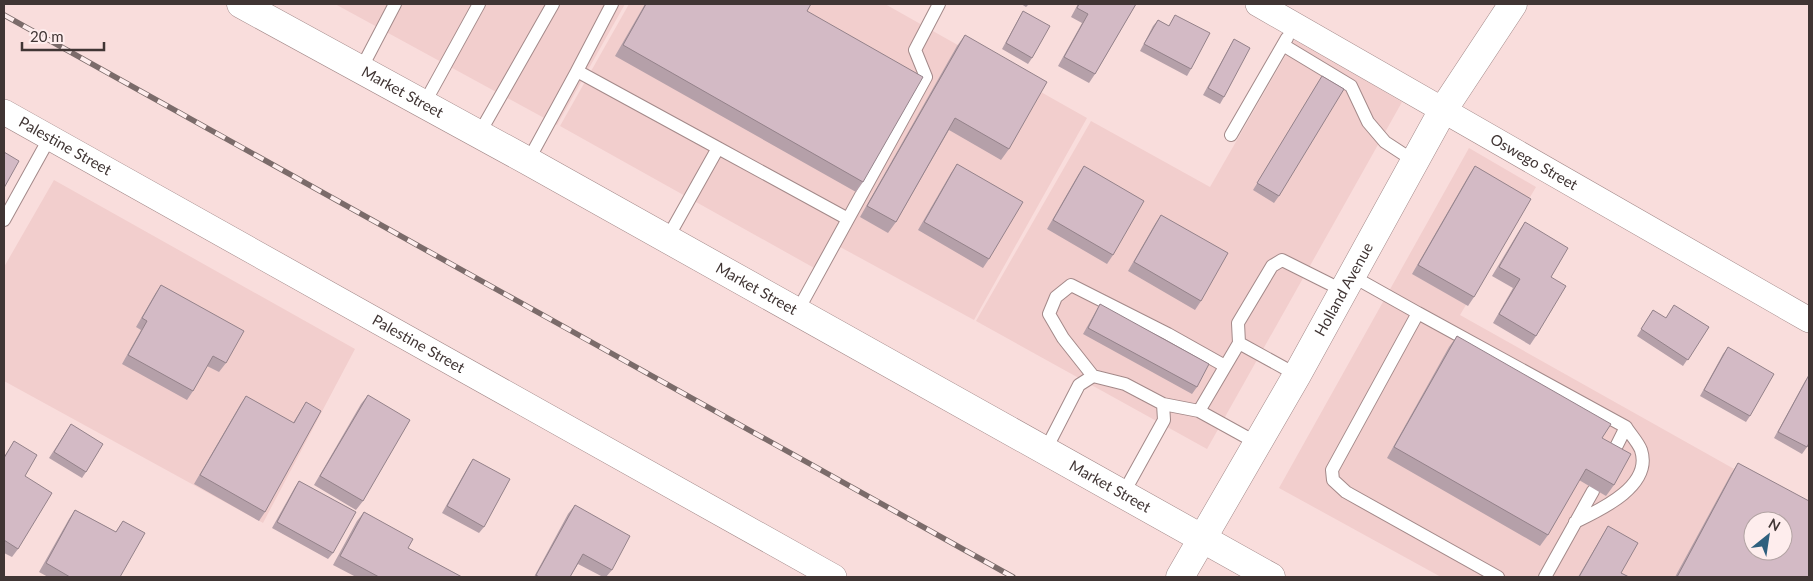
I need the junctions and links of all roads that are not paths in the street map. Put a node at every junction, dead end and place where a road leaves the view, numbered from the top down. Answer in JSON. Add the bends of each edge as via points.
{"nodes":[{"id":1,"x":241,"y":4,"type":"edge"},
{"id":2,"x":395,"y":4,"type":"edge"},
{"id":3,"x":479,"y":4,"type":"edge"},
{"id":4,"x":552,"y":4,"type":"edge"},
{"id":5,"x":612,"y":4,"type":"edge"},
{"id":6,"x":939,"y":4,"type":"edge"},
{"id":7,"x":1258,"y":4,"type":"edge"},
{"id":8,"x":1513,"y":4,"type":"edge"},
{"id":9,"x":1289,"y":35,"type":"junction"},
{"id":10,"x":361,"y":70,"type":"junction"},
{"id":11,"x":577,"y":71,"type":"junction"},
{"id":12,"x":424,"y":104,"type":"junction"},
{"id":13,"x":1443,"y":110,"type":"junction"},
{"id":14,"x":4,"y":112,"type":"edge"},
{"id":15,"x":479,"y":134,"type":"junction"},
{"id":16,"x":1231,"y":135,"type":"dead end"},
{"id":17,"x":50,"y":137,"type":"junction"},
{"id":18,"x":718,"y":148,"type":"junction"},
{"id":19,"x":528,"y":161,"type":"junction"},
{"id":20,"x":1414,"y":161,"type":"junction"},
{"id":21,"x":848,"y":219,"type":"junction"},
{"id":22,"x":4,"y":220,"type":"edge"},
{"id":23,"x":667,"y":239,"type":"junction"},
{"id":24,"x":1348,"y":283,"type":"junction"},
{"id":25,"x":797,"y":312,"type":"junction"},
{"id":26,"x":1418,"y":313,"type":"junction"},
{"id":27,"x":1809,"y":320,"type":"edge"},
{"id":28,"x":1239,"y":343,"type":"junction"},
{"id":29,"x":1225,"y":366,"type":"junction"},
{"id":30,"x":1297,"y":375,"type":"junction"},
{"id":31,"x":1093,"y":376,"type":"junction"},
{"id":32,"x":1163,"y":404,"type":"junction"},
{"id":33,"x":1199,"y":411,"type":"junction"},
{"id":34,"x":1626,"y":427,"type":"junction"},
{"id":35,"x":1257,"y":443,"type":"junction"},
{"id":36,"x":1045,"y":451,"type":"junction"},
{"id":37,"x":1612,"y":454,"type":"edge"},
{"id":38,"x":1592,"y":491,"type":"edge"},
{"id":39,"x":1123,"y":494,"type":"junction"},
{"id":40,"x":1576,"y":522,"type":"junction"},
{"id":41,"x":1202,"y":538,"type":"junction"},
{"id":42,"x":834,"y":577,"type":"edge"},
{"id":43,"x":1180,"y":577,"type":"edge"},
{"id":44,"x":1271,"y":577,"type":"edge"},
{"id":45,"x":1498,"y":577,"type":"edge"},
{"id":46,"x":1545,"y":577,"type":"edge"}],
"edges":[{"from":1,"to":10,"type":"main road","name":"Market Street"},
{"from":2,"to":10,"type":"lane"},
{"from":3,"to":12,"type":"lane"},
{"from":4,"to":15,"type":"lane"},
{"from":5,"to":11,"type":"lane"},
{"from":6,"to":21,"type":"lane","via":[[914,50],[926,77]]},
{"from":7,"to":9,"type":"street","name":"Oswego Street"},
{"from":8,"to":13,"type":"main road","name":"Holland Avenue"},
{"from":9,"to":13,"type":"street","name":"Oswego Street"},
{"from":9,"to":16,"type":"lane"},
{"from":9,"to":20,"type":"lane","via":[[1351,86],[1368,122],[1385,142]]},
{"from":10,"to":12,"type":"main road","name":"Market Street"},
{"from":11,"to":18,"type":"lane"},
{"from":11,"to":19,"type":"lane"},
{"from":12,"to":15,"type":"main road","name":"Market Street"},
{"from":13,"to":20,"type":"main road","name":"Holland Avenue"},
{"from":13,"to":27,"type":"street","name":"Oswego Street"},
{"from":14,"to":17,"type":"street","name":"Palestine Street"},
{"from":15,"to":19,"type":"main road","name":"Market Street"},
{"from":17,"to":22,"type":"lane"},
{"from":17,"to":42,"type":"street","name":"Palestine Street"},
{"from":18,"to":21,"type":"lane"},
{"from":18,"to":23,"type":"lane"},
{"from":19,"to":23,"type":"main road","name":"Market Street"},
{"from":20,"to":24,"type":"main road","name":"Holland Avenue"},
{"from":21,"to":25,"type":"lane"},
{"from":23,"to":25,"type":"main road","name":"Market Street"},
{"from":24,"to":26,"type":"lane"},
{"from":24,"to":28,"type":"lane","via":[[1282,260],[1272,266],[1238,322]]},
{"from":24,"to":30,"type":"main road","name":"Holland Avenue"},
{"from":25,"to":36,"type":"main road","name":"Market Street"},
{"from":26,"to":34,"type":"lane"},
{"from":26,"to":45,"type":"lane","via":[[1332,470],[1333,480],[1346,492]]},
{"from":28,"to":29,"type":"lane"},
{"from":28,"to":30,"type":"lane"},
{"from":29,"to":31,"type":"lane","via":[[1071,284],[1056,297],[1049,314]]},
{"from":29,"to":33,"type":"lane"},
{"from":30,"to":35,"type":"main road","name":"Holland Avenue"},
{"from":31,"to":32,"type":"lane","via":[[1125,384]]},
{"from":31,"to":36,"type":"lane","via":[[1079,385]]},
{"from":32,"to":33,"type":"lane"},
{"from":32,"to":39,"type":"lane","via":[[1164,420]]},
{"from":33,"to":35,"type":"lane"},
{"from":34,"to":37,"type":"lane"},
{"from":34,"to":40,"type":"lane","via":[[1639,446],[1642,457],[1637,477],[1618,500]]},
{"from":35,"to":41,"type":"main road","name":"Holland Avenue"},
{"from":36,"to":39,"type":"main road","name":"Market Street"},
{"from":38,"to":40,"type":"lane"},
{"from":39,"to":41,"type":"main road","name":"Market Street"},
{"from":40,"to":46,"type":"lane"},
{"from":41,"to":43,"type":"main road","name":"Holland Avenue"},
{"from":41,"to":44,"type":"main road","name":"Market Street"}]}
